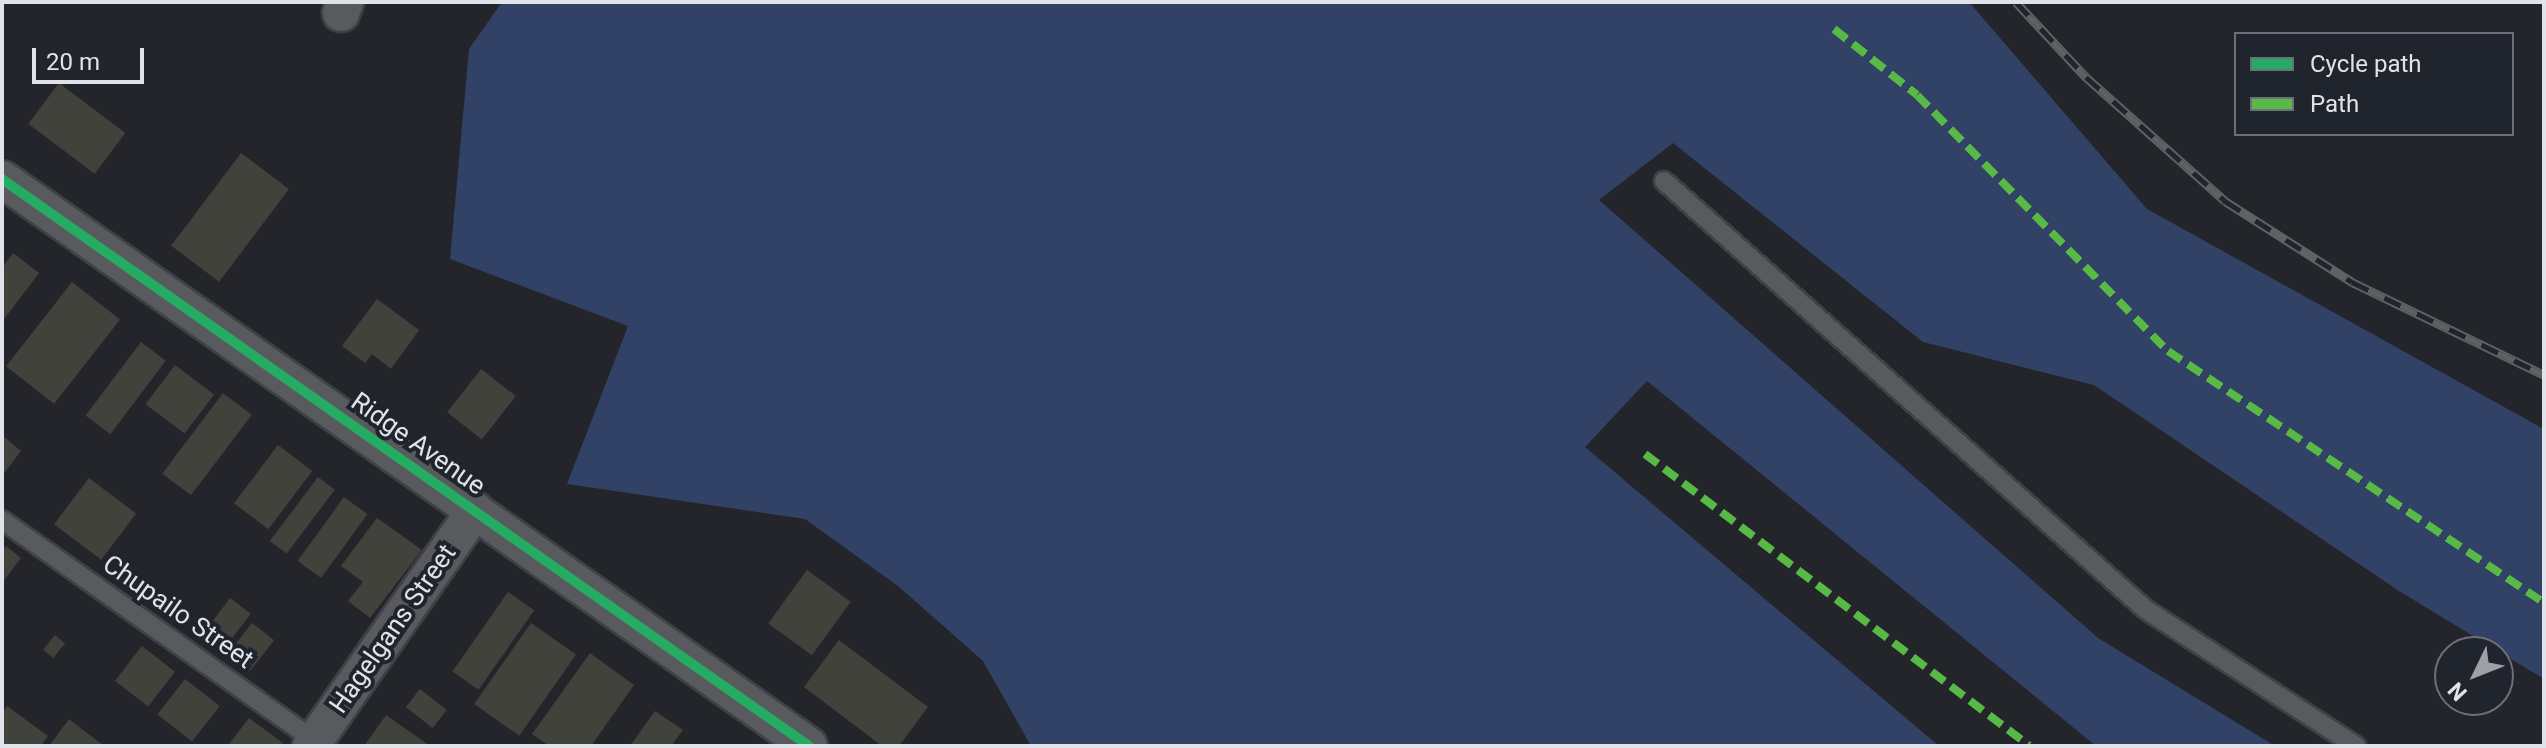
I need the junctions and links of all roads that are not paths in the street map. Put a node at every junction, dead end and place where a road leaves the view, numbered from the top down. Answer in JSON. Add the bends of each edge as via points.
{"nodes":[{"id":1,"x":2,"y":179,"type":"edge"},
{"id":2,"x":1664,"y":181,"type":"dead end"},
{"id":3,"x":475,"y":511,"type":"junction"},
{"id":4,"x":2,"y":520,"type":"edge"},
{"id":5,"x":317,"y":744,"type":"edge"},
{"id":6,"x":809,"y":746,"type":"edge"},
{"id":7,"x":2356,"y":746,"type":"edge"}],
"edges":[{"from":1,"to":3,"type":"street","name":"Ridge Avenue"},
{"from":2,"to":7,"type":"lane","via":[[2145,609]]},
{"from":3,"to":5,"type":"street","name":"Hagelgans Street"},
{"from":3,"to":6,"type":"street","name":"Ridge Avenue"},
{"from":4,"to":5,"type":"lane","name":"Chupailo Street"}]}
